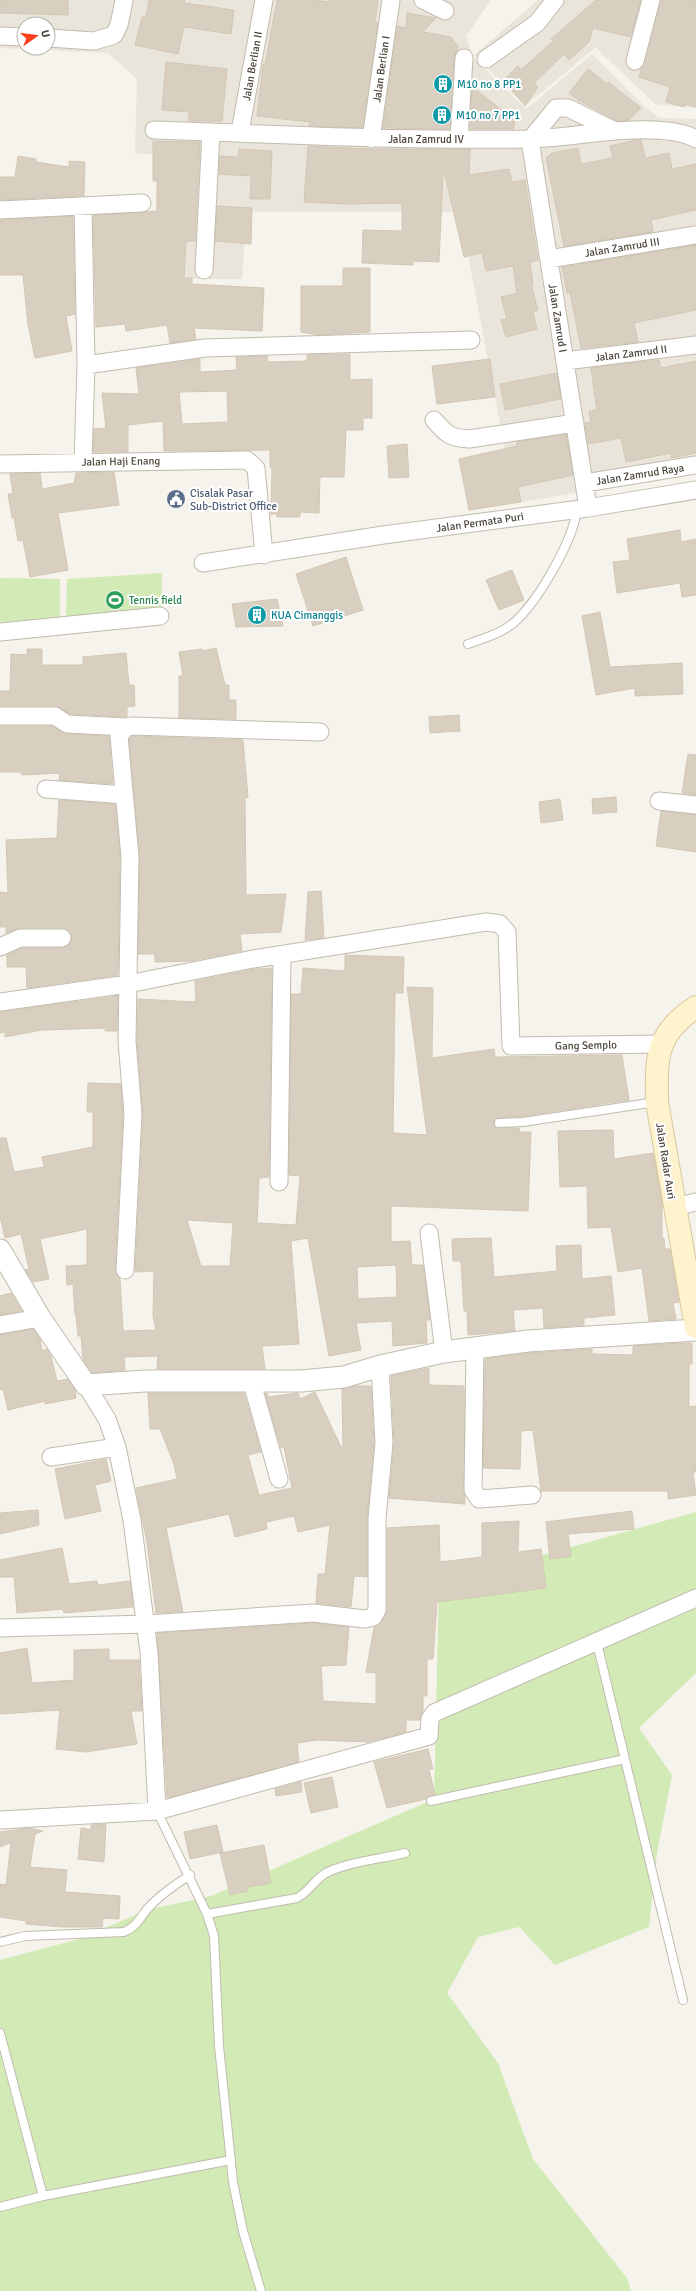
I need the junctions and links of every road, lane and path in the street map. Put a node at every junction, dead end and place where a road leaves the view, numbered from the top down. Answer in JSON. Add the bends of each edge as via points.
{"nodes":[{"id":1,"x":124,"y":0,"type":"edge"},
{"id":2,"x":264,"y":0,"type":"edge"},
{"id":3,"x":391,"y":0,"type":"edge"},
{"id":4,"x":423,"y":0,"type":"edge"},
{"id":5,"x":555,"y":0,"type":"edge"},
{"id":6,"x":651,"y":0,"type":"edge"},
{"id":7,"x":445,"y":11,"type":"dead end"},
{"id":8,"x":0,"y":36,"type":"edge"},
{"id":9,"x":16,"y":37,"type":"edge"},
{"id":10,"x":56,"y":39,"type":"edge"},
{"id":11,"x":464,"y":58,"type":"dead end"},
{"id":12,"x":486,"y":59,"type":"dead end"},
{"id":13,"x":635,"y":61,"type":"dead end"},
{"id":14,"x":154,"y":130,"type":"dead end"},
{"id":15,"x":614,"y":130,"type":"junction"},
{"id":16,"x":211,"y":132,"type":"junction"},
{"id":17,"x":240,"y":132,"type":"junction"},
{"id":18,"x":696,"y":138,"type":"edge"},
{"id":19,"x":371,"y":139,"type":"junction"},
{"id":20,"x":459,"y":139,"type":"junction"},
{"id":21,"x":530,"y":140,"type":"junction"},
{"id":22,"x":142,"y":202,"type":"dead end"},
{"id":23,"x":83,"y":206,"type":"junction"},
{"id":24,"x":0,"y":210,"type":"edge"},
{"id":25,"x":696,"y":235,"type":"edge"},
{"id":26,"x":549,"y":259,"type":"junction"},
{"id":27,"x":204,"y":270,"type":"dead end"},
{"id":28,"x":470,"y":340,"type":"dead end"},
{"id":29,"x":696,"y":345,"type":"edge"},
{"id":30,"x":565,"y":361,"type":"junction"},
{"id":31,"x":86,"y":365,"type":"junction"},
{"id":32,"x":434,"y":420,"type":"dead end"},
{"id":33,"x":575,"y":423,"type":"junction"},
{"id":34,"x":83,"y":462,"type":"junction"},
{"id":35,"x":0,"y":464,"type":"edge"},
{"id":36,"x":696,"y":465,"type":"edge"},
{"id":37,"x":696,"y":490,"type":"edge"},
{"id":38,"x":584,"y":499,"type":"junction"},
{"id":39,"x":264,"y":555,"type":"junction"},
{"id":40,"x":203,"y":563,"type":"dead end"},
{"id":41,"x":160,"y":616,"type":"dead end"},
{"id":42,"x":0,"y":632,"type":"edge"},
{"id":43,"x":468,"y":644,"type":"dead end"},
{"id":44,"x":0,"y":716,"type":"edge"},
{"id":45,"x":126,"y":726,"type":"junction"},
{"id":46,"x":320,"y":732,"type":"dead end"},
{"id":47,"x":46,"y":789,"type":"dead end"},
{"id":48,"x":124,"y":795,"type":"junction"},
{"id":49,"x":659,"y":801,"type":"dead end"},
{"id":50,"x":696,"y":805,"type":"edge"},
{"id":51,"x":62,"y":938,"type":"dead end"},
{"id":52,"x":0,"y":947,"type":"edge"},
{"id":53,"x":282,"y":955,"type":"junction"},
{"id":54,"x":128,"y":984,"type":"junction"},
{"id":55,"x":0,"y":1002,"type":"edge"},
{"id":56,"x":696,"y":1007,"type":"edge"},
{"id":57,"x":661,"y":1044,"type":"junction"},
{"id":58,"x":657,"y":1102,"type":"junction"},
{"id":59,"x":499,"y":1123,"type":"dead end"},
{"id":60,"x":279,"y":1182,"type":"dead end"},
{"id":61,"x":696,"y":1202,"type":"edge"},
{"id":62,"x":674,"y":1207,"type":"junction"},
{"id":63,"x":429,"y":1233,"type":"dead end"},
{"id":64,"x":0,"y":1250,"type":"edge"},
{"id":65,"x":126,"y":1270,"type":"dead end"},
{"id":66,"x":40,"y":1318,"type":"junction"},
{"id":67,"x":0,"y":1325,"type":"edge"},
{"id":68,"x":696,"y":1327,"type":"edge"},
{"id":69,"x":696,"y":1330,"type":"edge"},
{"id":70,"x":475,"y":1348,"type":"junction"},
{"id":71,"x":444,"y":1352,"type":"junction"},
{"id":72,"x":380,"y":1366,"type":"junction"},
{"id":73,"x":252,"y":1383,"type":"junction"},
{"id":74,"x":86,"y":1385,"type":"junction"},
{"id":75,"x":117,"y":1447,"type":"junction"},
{"id":76,"x":51,"y":1457,"type":"dead end"},
{"id":77,"x":279,"y":1479,"type":"dead end"},
{"id":78,"x":532,"y":1495,"type":"dead end"},
{"id":79,"x":696,"y":1598,"type":"edge"},
{"id":80,"x":146,"y":1624,"type":"junction"},
{"id":81,"x":0,"y":1628,"type":"edge"},
{"id":82,"x":597,"y":1643,"type":"junction"},
{"id":83,"x":625,"y":1760,"type":"junction"},
{"id":84,"x":431,"y":1801,"type":"dead end"},
{"id":85,"x":158,"y":1811,"type":"junction"},
{"id":86,"x":0,"y":1820,"type":"edge"},
{"id":87,"x":405,"y":1853,"type":"dead end"},
{"id":88,"x":190,"y":1876,"type":"junction"},
{"id":89,"x":207,"y":1914,"type":"junction"},
{"id":90,"x":0,"y":1942,"type":"edge"},
{"id":91,"x":683,"y":2000,"type":"dead end"},
{"id":92,"x":0,"y":2033,"type":"edge"},
{"id":93,"x":231,"y":2160,"type":"junction"},
{"id":94,"x":43,"y":2196,"type":"junction"},
{"id":95,"x":0,"y":2207,"type":"edge"},
{"id":96,"x":261,"y":2291,"type":"edge"}],
"edges":[{"from":1,"to":10,"type":"street","via":[[119,25],[114,34],[94,41]]},
{"from":2,"to":17,"type":"street","name":"Jalan Berlian II"},
{"from":3,"to":19,"type":"street","name":"Jalan Berlian I"},
{"from":4,"to":7,"type":"street"},
{"from":5,"to":12,"type":"street","via":[[537,23]]},
{"from":6,"to":13,"type":"street"},
{"from":8,"to":9,"type":"street"},
{"from":11,"to":20,"type":"street"},
{"from":14,"to":16,"type":"street","name":"Jalan Zamrud IV"},
{"from":15,"to":18,"type":"street","name":"Jalan Zamrud IV","via":[[671,131]]},
{"from":15,"to":21,"type":"street","name":"Jalan Zamrud IV"},
{"from":15,"to":21,"type":"street","via":[[562,107],[556,108]]},
{"from":16,"to":17,"type":"street","name":"Jalan Zamrud IV"},
{"from":16,"to":27,"type":"street"},
{"from":17,"to":19,"type":"street","name":"Jalan Zamrud IV"},
{"from":19,"to":20,"type":"street","name":"Jalan Zamrud IV"},
{"from":20,"to":21,"type":"street","name":"Jalan Zamrud IV"},
{"from":21,"to":26,"type":"street","name":"Jalan Zamrud I"},
{"from":22,"to":23,"type":"street"},
{"from":23,"to":24,"type":"street"},
{"from":23,"to":31,"type":"street"},
{"from":25,"to":26,"type":"street","name":"Jalan Zamrud III"},
{"from":26,"to":30,"type":"street","name":"Jalan Zamrud I"},
{"from":28,"to":31,"type":"street","via":[[205,348]]},
{"from":29,"to":30,"type":"street","name":"Jalan Zamrud II"},
{"from":30,"to":33,"type":"street","name":"Jalan Zamrud I"},
{"from":31,"to":34,"type":"street"},
{"from":32,"to":33,"type":"street","via":[[454,439]]},
{"from":33,"to":38,"type":"street","name":"Jalan Zamrud I"},
{"from":34,"to":35,"type":"street","name":"Jalan Haji Enang"},
{"from":34,"to":39,"type":"street","name":"Jalan Haji Enang","via":[[243,459],[251,462],[256,468]]},
{"from":36,"to":38,"type":"street","name":"Jalan Zamrud Raya"},
{"from":37,"to":38,"type":"street","name":"Jalan Permata Puri"},
{"from":38,"to":39,"type":"street","name":"Jalan Permata Puri"},
{"from":38,"to":43,"type":"lane","via":[[555,566],[527,609],[508,628]]},
{"from":39,"to":40,"type":"street","name":"Jalan Permata Puri"},
{"from":41,"to":42,"type":"street"},
{"from":44,"to":45,"type":"street","via":[[55,716],[67,724]]},
{"from":45,"to":46,"type":"street"},
{"from":45,"to":48,"type":"street","via":[[119,736]]},
{"from":47,"to":48,"type":"street"},
{"from":48,"to":54,"type":"street","via":[[130,857]]},
{"from":49,"to":50,"type":"street"},
{"from":51,"to":52,"type":"street","via":[[20,938]]},
{"from":53,"to":54,"type":"street"},
{"from":53,"to":57,"type":"street","name":"Gang Semplo","via":[[486,922],[500,924],[507,932],[511,1046]]},
{"from":53,"to":60,"type":"street"},
{"from":54,"to":55,"type":"street"},
{"from":54,"to":65,"type":"street","via":[[127,1041],[133,1114]]},
{"from":56,"to":57,"type":"main road","name":"Jalan Radar Auri","via":[[672,1025]]},
{"from":57,"to":58,"type":"main road","name":"Jalan Radar Auri","via":[[657,1070]]},
{"from":58,"to":59,"type":"lane","via":[[523,1122]]},
{"from":58,"to":62,"type":"main road","name":"Jalan Radar Auri"},
{"from":61,"to":62,"type":"street"},
{"from":62,"to":68,"type":"main road","name":"Jalan Radar Auri"},
{"from":63,"to":71,"type":"street"},
{"from":64,"to":66,"type":"street"},
{"from":66,"to":67,"type":"street"},
{"from":66,"to":74,"type":"street"},
{"from":69,"to":70,"type":"street","via":[[528,1341]]},
{"from":70,"to":71,"type":"street"},
{"from":70,"to":78,"type":"street","via":[[474,1495],[479,1499]]},
{"from":71,"to":72,"type":"street"},
{"from":72,"to":73,"type":"street","via":[[344,1377]]},
{"from":72,"to":80,"type":"street","via":[[384,1443],[377,1518],[377,1610],[373,1617],[365,1619],[313,1613]]},
{"from":73,"to":74,"type":"street","via":[[144,1381]]},
{"from":73,"to":77,"type":"street"},
{"from":74,"to":75,"type":"street","via":[[107,1419]]},
{"from":75,"to":76,"type":"street"},
{"from":75,"to":80,"type":"street","via":[[132,1520]]},
{"from":79,"to":82,"type":"street"},
{"from":80,"to":81,"type":"street"},
{"from":80,"to":85,"type":"street","via":[[150,1652]]},
{"from":82,"to":83,"type":"lane"},
{"from":82,"to":85,"type":"street","via":[[434,1713],[430,1719],[429,1736]]},
{"from":83,"to":84,"type":"lane"},
{"from":83,"to":91,"type":"lane"},
{"from":85,"to":86,"type":"street"},
{"from":85,"to":88,"type":"lane"},
{"from":87,"to":89,"type":"lane","via":[[335,1870],[320,1877],[297,1898]]},
{"from":88,"to":89,"type":"lane"},
{"from":88,"to":90,"type":"lane","via":[[167,1890],[150,1905],[134,1928],[124,1932],[24,1936]]},
{"from":89,"to":93,"type":"lane","via":[[214,1936],[219,2046]]},
{"from":92,"to":94,"type":"lane"},
{"from":93,"to":94,"type":"lane"},
{"from":93,"to":96,"type":"lane","via":[[242,2225]]},
{"from":94,"to":95,"type":"lane"}]}
